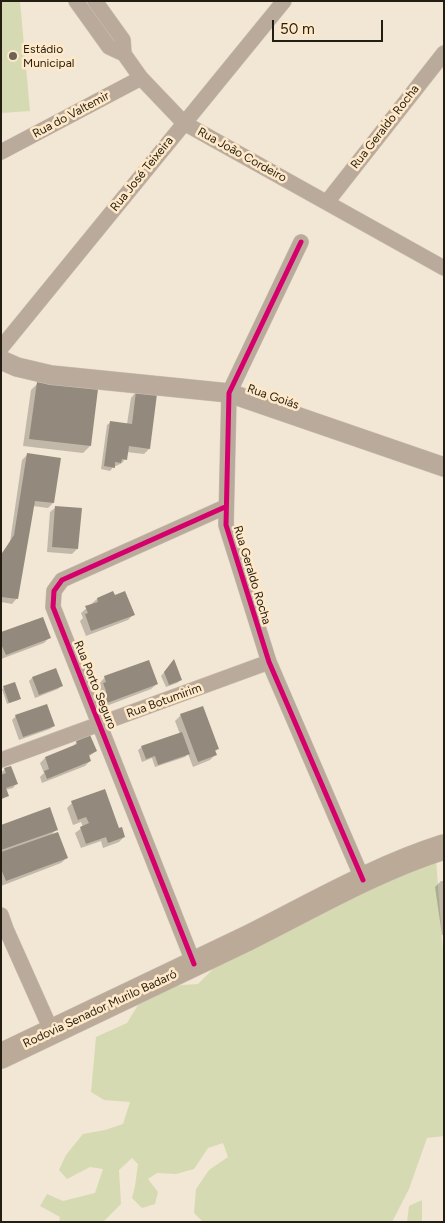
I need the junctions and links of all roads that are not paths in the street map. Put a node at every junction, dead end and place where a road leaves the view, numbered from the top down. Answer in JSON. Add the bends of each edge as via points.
{"nodes":[{"id":1,"x":76,"y":1,"type":"edge"},
{"id":2,"x":95,"y":1,"type":"edge"},
{"id":3,"x":284,"y":1,"type":"edge"},
{"id":4,"x":444,"y":53,"type":"edge"},
{"id":5,"x":124,"y":54,"type":"junction"},
{"id":6,"x":141,"y":78,"type":"junction"},
{"id":7,"x":184,"y":123,"type":"junction"},
{"id":8,"x":1,"y":152,"type":"edge"},
{"id":9,"x":327,"y":202,"type":"junction"},
{"id":10,"x":301,"y":242,"type":"dead end"},
{"id":11,"x":444,"y":268,"type":"edge"},
{"id":12,"x":1,"y":348,"type":"edge"},
{"id":13,"x":1,"y":360,"type":"edge"},
{"id":14,"x":229,"y":392,"type":"junction"},
{"id":15,"x":444,"y":467,"type":"edge"},
{"id":16,"x":225,"y":507,"type":"junction"},
{"id":17,"x":269,"y":662,"type":"junction"},
{"id":18,"x":100,"y":725,"type":"junction"},
{"id":19,"x":1,"y":760,"type":"edge"},
{"id":20,"x":443,"y":849,"type":"edge"},
{"id":21,"x":363,"y":880,"type":"junction"},
{"id":22,"x":1,"y":915,"type":"edge"},
{"id":23,"x":4,"y":930,"type":"edge"},
{"id":24,"x":194,"y":964,"type":"junction"},
{"id":25,"x":52,"y":1032,"type":"junction"},
{"id":26,"x":1,"y":1056,"type":"edge"}],
"edges":[{"from":1,"to":5,"type":"street","name":"Rua João Cordeiro","via":[[109,47]]},
{"from":2,"to":5,"type":"street","via":[[123,40]]},
{"from":3,"to":7,"type":"street","name":"Rua José Teixeira"},
{"from":4,"to":9,"type":"street","name":"Rua Geraldo Rocha"},
{"from":5,"to":6,"type":"street","name":"Rua João Cordeiro"},
{"from":6,"to":7,"type":"street","name":"Rua João Cordeiro"},
{"from":6,"to":8,"type":"street","name":"Rua do Valtemir"},
{"from":7,"to":9,"type":"street","name":"Rua João Cordeiro"},
{"from":7,"to":12,"type":"street","name":"Rua José Teixeira"},
{"from":9,"to":11,"type":"street","name":"Rua João Cordeiro"},
{"from":10,"to":14,"type":"street","name":"Rua Geraldo Rocha"},
{"from":13,"to":14,"type":"street","name":"Rua Goiás","via":[[17,368],[51,375]]},
{"from":14,"to":15,"type":"street","name":"Rua Goiás"},
{"from":14,"to":16,"type":"street","name":"Rua Geraldo Rocha"},
{"from":16,"to":17,"type":"street","name":"Rua Geraldo Rocha","via":[[226,526]]},
{"from":16,"to":18,"type":"street","name":"Rua Porto Seguro","via":[[62,580],[54,591],[53,607]]},
{"from":17,"to":18,"type":"street","name":"Rua Botumirim"},
{"from":17,"to":21,"type":"street","name":"Rua Geraldo Rocha"},
{"from":18,"to":19,"type":"street","name":"Rua Botumirim"},
{"from":18,"to":24,"type":"street","name":"Rua Porto Seguro"},
{"from":20,"to":21,"type":"main road","name":"Rodovia Senador Murilo Badaró"},
{"from":21,"to":24,"type":"main road","name":"Rodovia Senador Murilo Badaró"},
{"from":22,"to":23,"type":"street"},
{"from":23,"to":25,"type":"street"},
{"from":24,"to":25,"type":"main road","name":"Rodovia Senador Murilo Badaró"},
{"from":25,"to":26,"type":"main road","name":"Rodovia Senador Murilo Badaró"}]}
